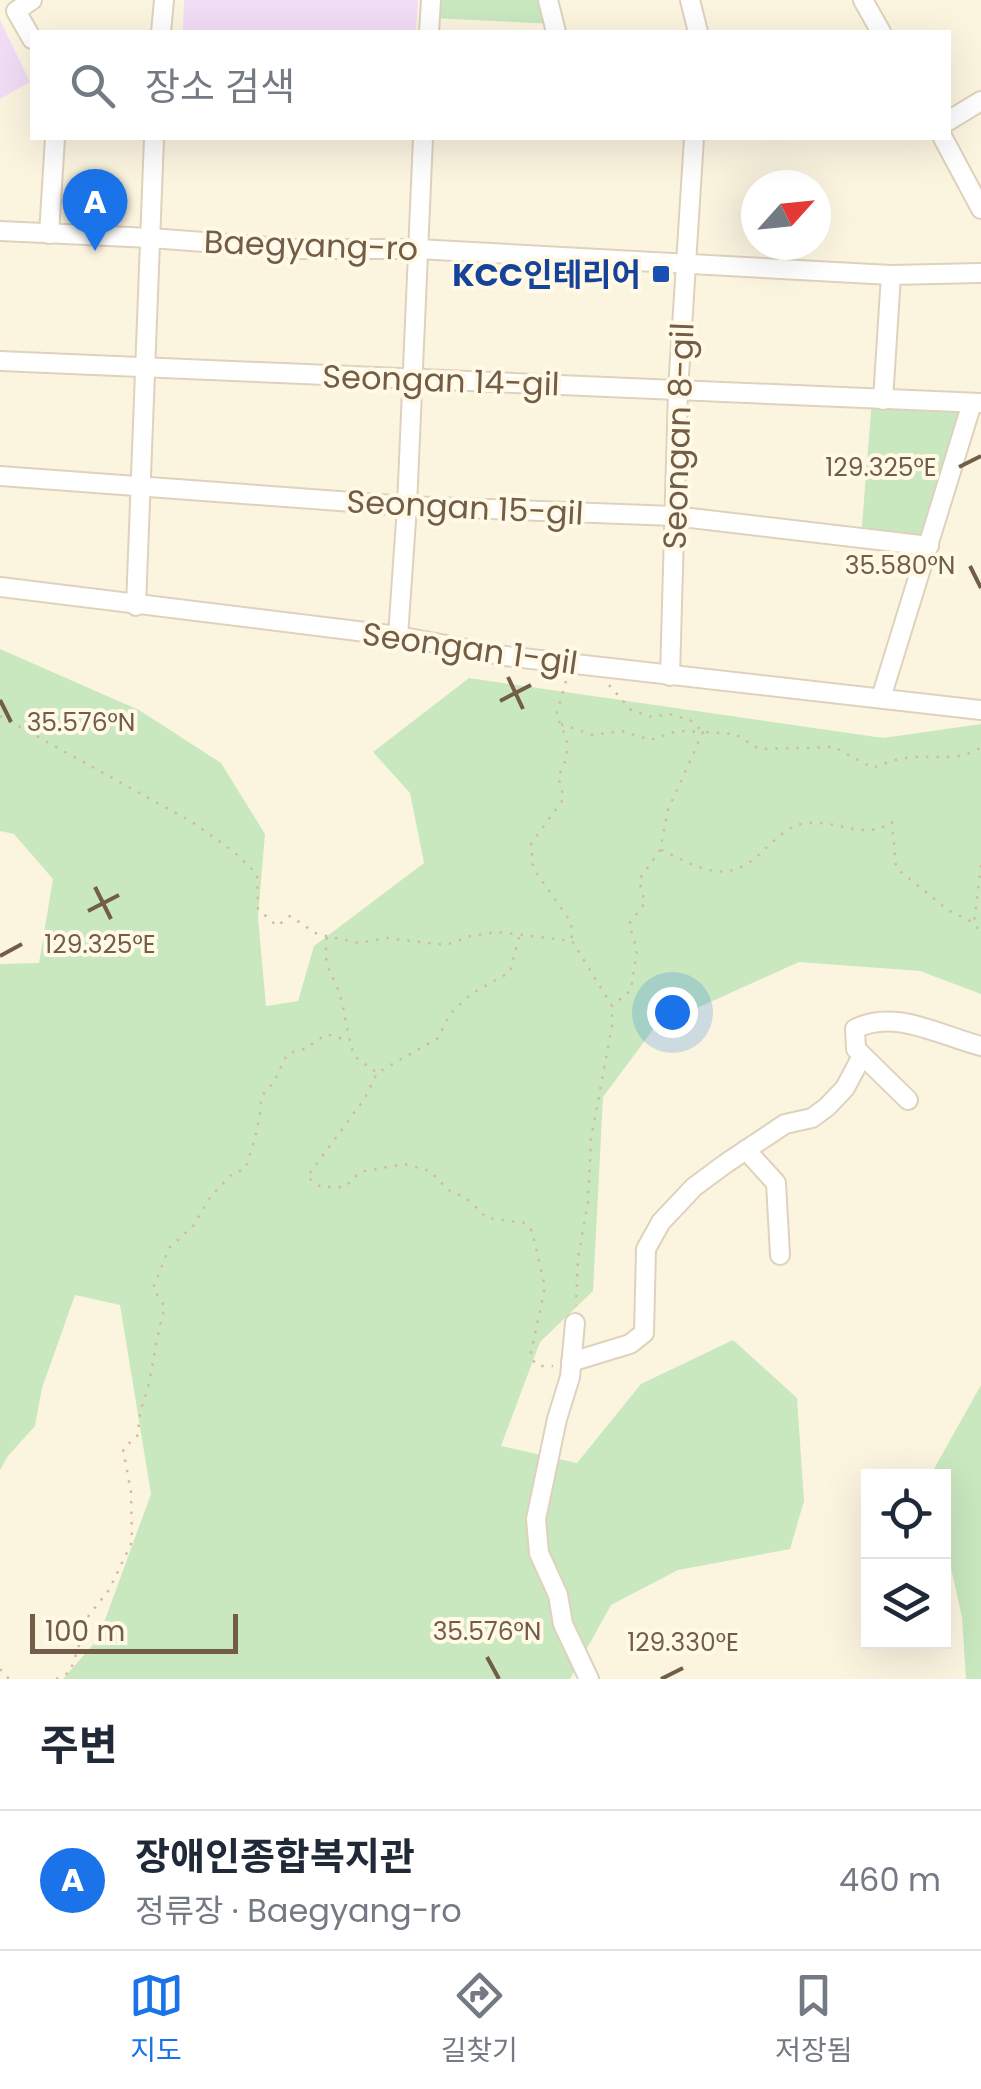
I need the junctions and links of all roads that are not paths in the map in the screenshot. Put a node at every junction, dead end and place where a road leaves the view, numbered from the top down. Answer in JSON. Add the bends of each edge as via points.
{"nodes":[{"id":1,"x":32,"y":0,"type":"edge"},
{"id":2,"x":164,"y":0,"type":"edge"},
{"id":3,"x":431,"y":0,"type":"edge"},
{"id":4,"x":548,"y":0,"type":"edge"},
{"id":5,"x":690,"y":0,"type":"edge"},
{"id":6,"x":863,"y":0,"type":"edge"},
{"id":7,"x":161,"y":30,"type":"edge"},
{"id":8,"x":429,"y":30,"type":"edge"},
{"id":9,"x":556,"y":30,"type":"edge"},
{"id":10,"x":698,"y":30,"type":"edge"},
{"id":11,"x":880,"y":30,"type":"edge"},
{"id":12,"x":30,"y":36,"type":"edge"},
{"id":13,"x":981,"y":102,"type":"edge"},
{"id":14,"x":951,"y":119,"type":"edge"},
{"id":15,"x":55,"y":140,"type":"edge"},
{"id":16,"x":154,"y":140,"type":"edge"},
{"id":17,"x":423,"y":140,"type":"edge"},
{"id":18,"x":694,"y":140,"type":"edge"},
{"id":19,"x":943,"y":140,"type":"edge"},
{"id":20,"x":981,"y":209,"type":"edge"},
{"id":21,"x":0,"y":232,"type":"edge"},
{"id":22,"x":49,"y":234,"type":"junction"},
{"id":23,"x":151,"y":238,"type":"junction"},
{"id":24,"x":416,"y":249,"type":"junction"},
{"id":25,"x":684,"y":266,"type":"junction"},
{"id":26,"x":892,"y":274,"type":"junction"},
{"id":27,"x":981,"y":274,"type":"edge"},
{"id":28,"x":0,"y":361,"type":"edge"},
{"id":29,"x":147,"y":368,"type":"junction"},
{"id":30,"x":412,"y":379,"type":"junction"},
{"id":31,"x":678,"y":390,"type":"junction"},
{"id":32,"x":883,"y":400,"type":"junction"},
{"id":33,"x":977,"y":403,"type":"edge"},
{"id":34,"x":0,"y":476,"type":"edge"},
{"id":35,"x":142,"y":486,"type":"junction"},
{"id":36,"x":408,"y":506,"type":"junction"},
{"id":37,"x":674,"y":516,"type":"junction"},
{"id":38,"x":928,"y":546,"type":"junction"},
{"id":39,"x":0,"y":587,"type":"edge"},
{"id":40,"x":136,"y":606,"type":"junction"},
{"id":41,"x":398,"y":636,"type":"junction"},
{"id":42,"x":670,"y":676,"type":"junction"},
{"id":43,"x":881,"y":698,"type":"junction"},
{"id":44,"x":981,"y":710,"type":"edge"},
{"id":45,"x":981,"y":1046,"type":"edge"},
{"id":46,"x":862,"y":1056,"type":"junction"},
{"id":47,"x":908,"y":1100,"type":"dead end"},
{"id":48,"x":746,"y":1150,"type":"junction"},
{"id":49,"x":780,"y":1255,"type":"dead end"},
{"id":50,"x":575,"y":1323,"type":"road end"},
{"id":51,"x":571,"y":1364,"type":"junction"},
{"id":52,"x":589,"y":1679,"type":"edge"}],
"edges":[{"from":1,"to":12,"type":"street","via":[[16,12]]},
{"from":2,"to":7,"type":"street"},
{"from":3,"to":8,"type":"street"},
{"from":4,"to":9,"type":"street"},
{"from":5,"to":10,"type":"street"},
{"from":6,"to":11,"type":"street"},
{"from":13,"to":14,"type":"street"},
{"from":15,"to":22,"type":"street"},
{"from":16,"to":23,"type":"street"},
{"from":17,"to":24,"type":"street"},
{"from":18,"to":25,"type":"street","name":"Seongan 8-gil"},
{"from":19,"to":20,"type":"street"},
{"from":21,"to":22,"type":"street","name":"Baegyang-ro"},
{"from":22,"to":23,"type":"street","name":"Baegyang-ro"},
{"from":23,"to":24,"type":"street","name":"Baegyang-ro"},
{"from":23,"to":29,"type":"street"},
{"from":24,"to":25,"type":"street","name":"Baegyang-ro"},
{"from":24,"to":30,"type":"street"},
{"from":25,"to":26,"type":"street","name":"Baegyang-ro"},
{"from":25,"to":31,"type":"street","name":"Seongan 8-gil"},
{"from":26,"to":27,"type":"street","name":"Baegyang-ro"},
{"from":26,"to":32,"type":"street"},
{"from":28,"to":29,"type":"street","name":"Seongan 14-gil"},
{"from":29,"to":30,"type":"street","name":"Seongan 14-gil"},
{"from":29,"to":35,"type":"street"},
{"from":30,"to":31,"type":"street","name":"Seongan 14-gil"},
{"from":30,"to":36,"type":"street"},
{"from":31,"to":32,"type":"street","name":"Seongan 14-gil"},
{"from":31,"to":37,"type":"street","name":"Seongan 8-gil"},
{"from":32,"to":33,"type":"street","name":"Seongan 14-gil"},
{"from":33,"to":38,"type":"street"},
{"from":34,"to":35,"type":"street","name":"Seongan 15-gil"},
{"from":35,"to":36,"type":"street","name":"Seongan 15-gil"},
{"from":35,"to":40,"type":"street"},
{"from":36,"to":37,"type":"street","name":"Seongan 15-gil"},
{"from":36,"to":41,"type":"street"},
{"from":37,"to":38,"type":"street","name":"Seongan 15-gil"},
{"from":37,"to":42,"type":"street","name":"Seongan 8-gil"},
{"from":38,"to":43,"type":"street"},
{"from":39,"to":40,"type":"street","name":"Seongan 1-gil"},
{"from":40,"to":41,"type":"street","name":"Seongan 1-gil"},
{"from":41,"to":42,"type":"street","name":"Seongan 1-gil"},
{"from":42,"to":43,"type":"street","name":"Seongan 1-gil"},
{"from":43,"to":44,"type":"street","name":"Seongan 1-gil"},
{"from":45,"to":46,"type":"street","via":[[891,1019],[871,1020],[855,1029]]},
{"from":46,"to":47,"type":"street"},
{"from":46,"to":48,"type":"street","via":[[827,1107]]},
{"from":48,"to":49,"type":"street","via":[[776,1183]]},
{"from":48,"to":51,"type":"street","via":[[694,1187],[646,1248],[644,1333]]},
{"from":50,"to":51,"type":"street"},
{"from":51,"to":52,"type":"street","via":[[536,1519],[539,1553]]}]}
